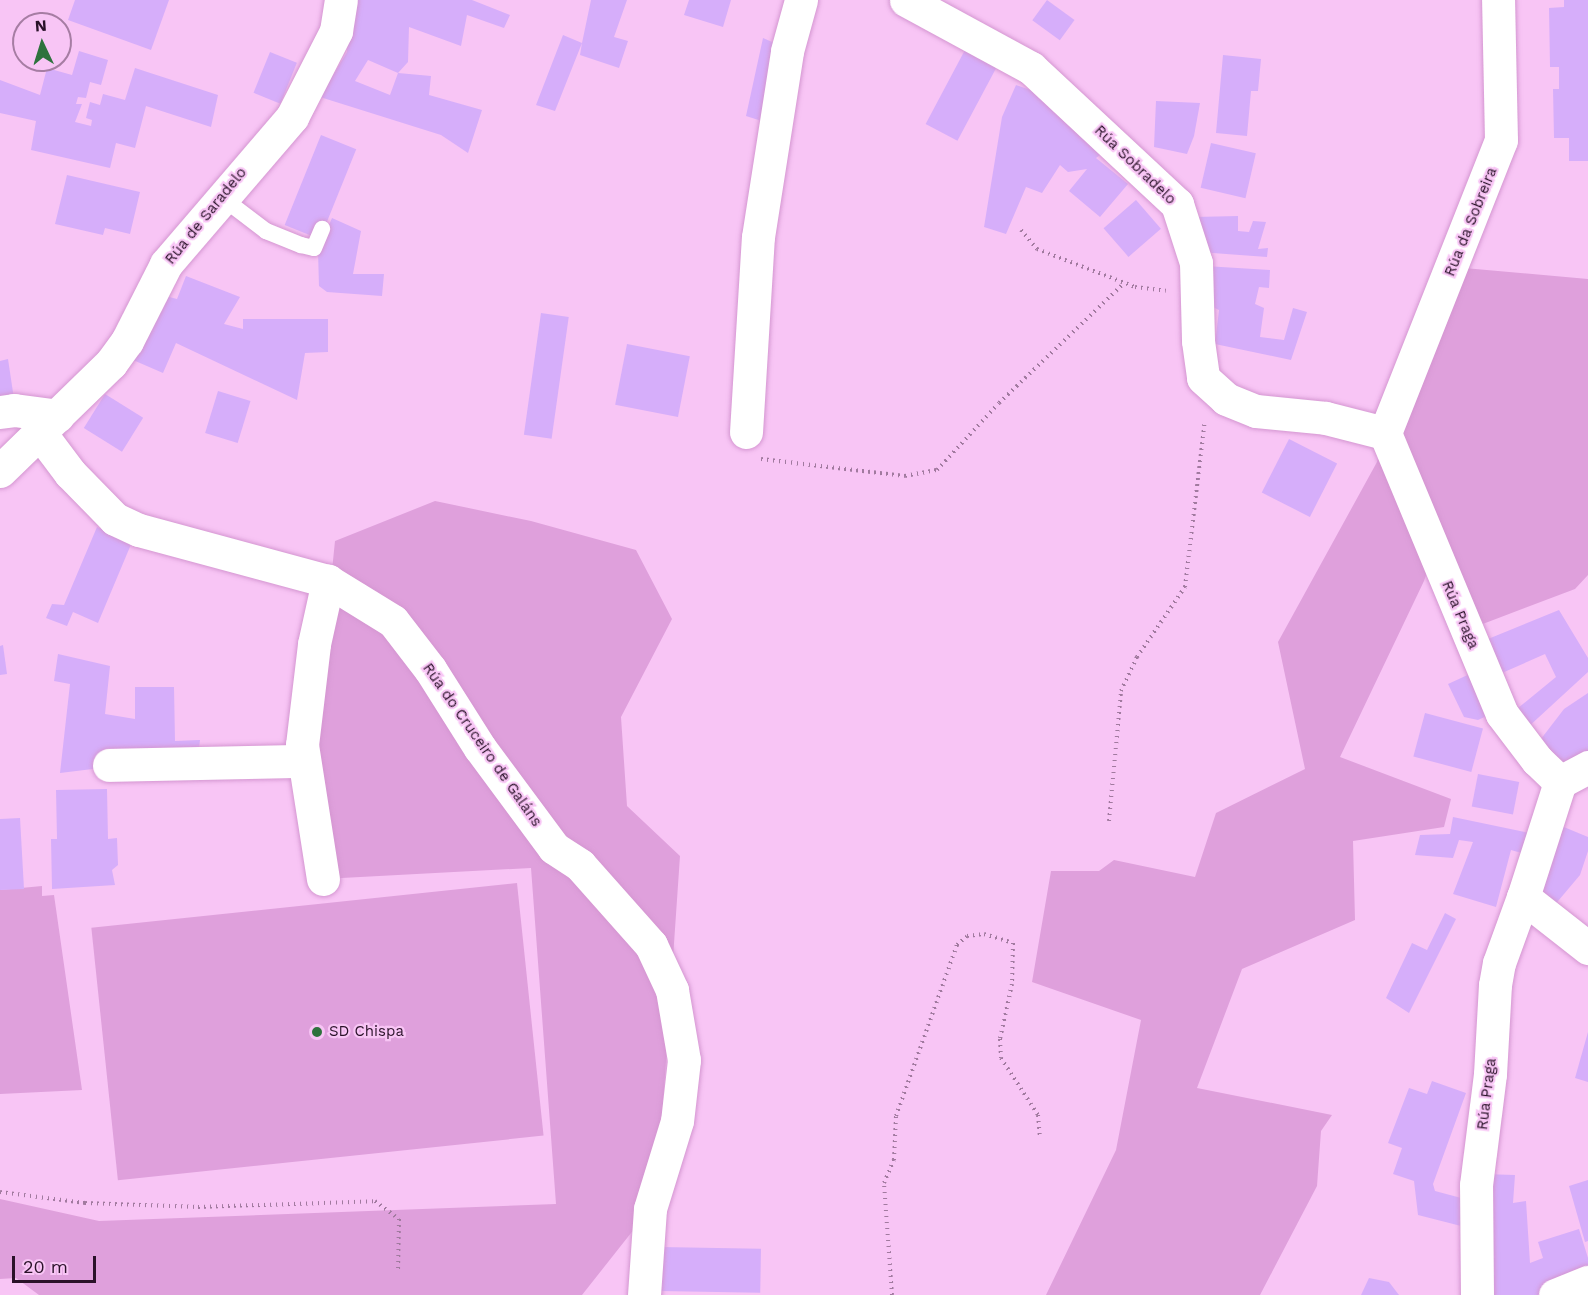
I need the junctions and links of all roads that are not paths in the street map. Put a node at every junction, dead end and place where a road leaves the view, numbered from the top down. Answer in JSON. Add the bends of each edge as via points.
{"nodes":[{"id":1,"x":340,"y":0,"type":"edge"},
{"id":2,"x":801,"y":0,"type":"edge"},
{"id":3,"x":906,"y":0,"type":"edge"},
{"id":4,"x":1498,"y":0,"type":"edge"},
{"id":5,"x":220,"y":196,"type":"junction"},
{"id":6,"x":322,"y":229,"type":"dead end"},
{"id":7,"x":0,"y":412,"type":"edge"},
{"id":8,"x":49,"y":424,"type":"junction"},
{"id":9,"x":746,"y":432,"type":"road end"},
{"id":10,"x":1385,"y":433,"type":"junction"},
{"id":11,"x":0,"y":471,"type":"edge"},
{"id":12,"x":328,"y":581,"type":"junction"},
{"id":13,"x":303,"y":761,"type":"junction"},
{"id":14,"x":109,"y":765,"type":"dead end"},
{"id":15,"x":1588,"y":767,"type":"edge"},
{"id":16,"x":1560,"y":782,"type":"junction"},
{"id":17,"x":323,"y":879,"type":"dead end"},
{"id":18,"x":1523,"y":897,"type":"junction"},
{"id":19,"x":1588,"y":948,"type":"edge"},
{"id":20,"x":1588,"y":1282,"type":"edge"},
{"id":21,"x":644,"y":1295,"type":"edge"},
{"id":22,"x":1477,"y":1295,"type":"edge"},
{"id":23,"x":1555,"y":1295,"type":"edge"}],
"edges":[{"from":1,"to":5,"type":"street","name":"Rúa de Saradelo","via":[[336,31],[292,117]]},
{"from":2,"to":9,"type":"street","via":[[787,51],[758,237]]},
{"from":3,"to":10,"type":"street","name":"Rúa Sobradelo","via":[[995,46],[1060,92],[1138,171],[1177,204],[1196,263],[1203,378],[1239,407],[1326,418]]},
{"from":4,"to":10,"type":"street","name":"Rúa da Sobreira","via":[[1501,141]]},
{"from":5,"to":6,"type":"lane","via":[[266,231],[301,245],[314,248]]},
{"from":5,"to":8,"type":"street","name":"Rúa de Saradelo","via":[[166,264],[127,341],[111,363]]},
{"from":7,"to":8,"type":"street","via":[[14,410]]},
{"from":8,"to":11,"type":"street","name":"Rúa de Saradelo"},
{"from":8,"to":12,"type":"street","name":"Rúa do Cruceiro de Galáns","via":[[70,473],[115,519],[139,530]]},
{"from":10,"to":16,"type":"street","name":"Rúa Praga","via":[[1502,714],[1537,760]]},
{"from":12,"to":13,"type":"street","via":[[314,644]]},
{"from":12,"to":21,"type":"street","name":"Rúa do Cruceiro de Galáns","via":[[393,621],[430,669],[523,809],[555,848],[580,865],[604,890],[663,965],[680,1025],[683,1082],[677,1121],[650,1209]]},
{"from":13,"to":14,"type":"street"},
{"from":13,"to":17,"type":"street"},
{"from":15,"to":16,"type":"street"},
{"from":16,"to":18,"type":"street","name":"Rúa Praga"},
{"from":18,"to":19,"type":"street"},
{"from":18,"to":22,"type":"street","name":"Rúa Praga","via":[[1495,985],[1490,1074],[1476,1185]]},
{"from":20,"to":23,"type":"street"}]}
